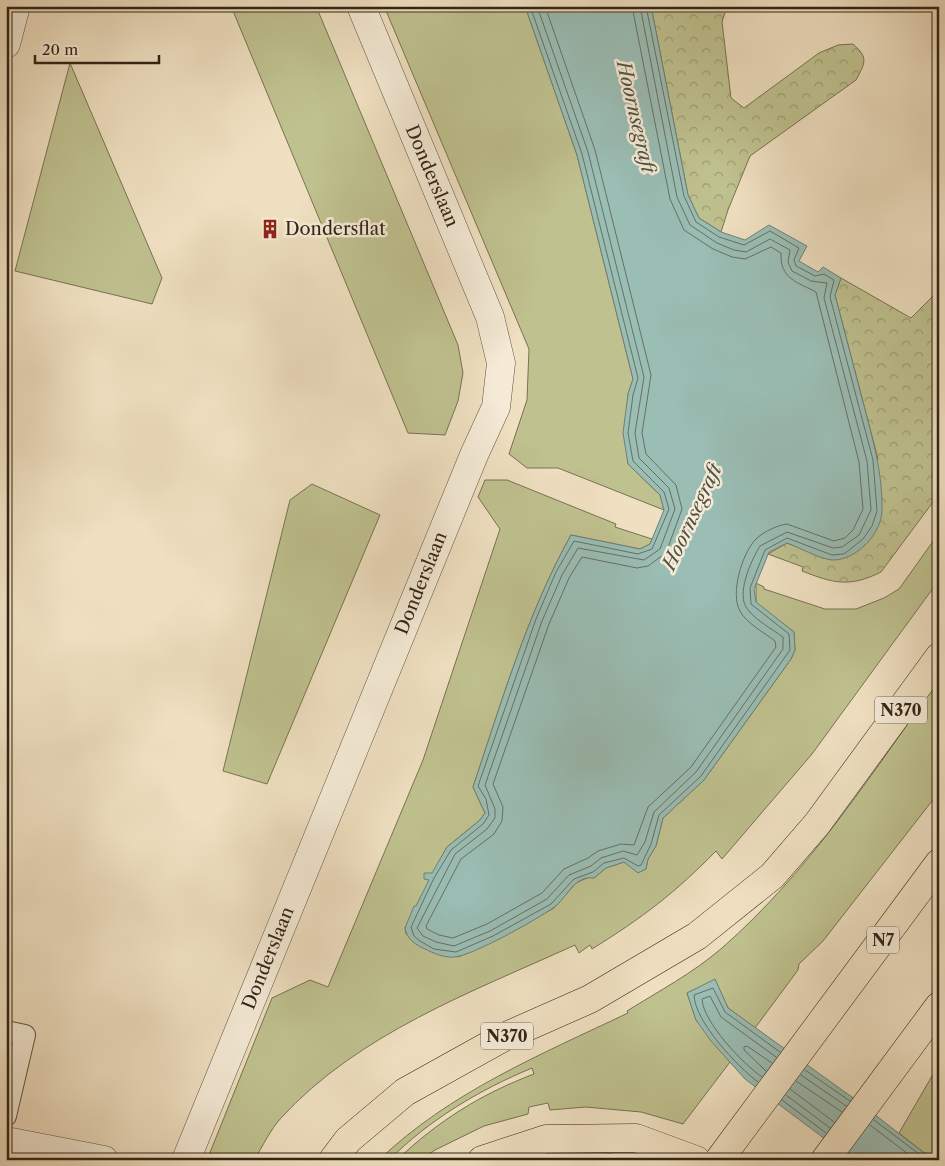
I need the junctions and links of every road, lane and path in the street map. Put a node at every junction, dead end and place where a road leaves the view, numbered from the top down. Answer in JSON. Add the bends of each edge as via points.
{"nodes":[{"id":1,"x":16,"y":6,"type":"edge"},
{"id":2,"x":361,"y":6,"type":"edge"},
{"id":3,"x":6,"y":44,"type":"edge"},
{"id":4,"x":939,"y":657,"type":"edge"},
{"id":5,"x":939,"y":863,"type":"edge"},
{"id":6,"x":939,"y":1006,"type":"edge"},
{"id":7,"x":6,"y":1031,"type":"edge"},
{"id":8,"x":6,"y":1116,"type":"edge"},
{"id":9,"x":6,"y":1141,"type":"edge"},
{"id":10,"x":179,"y":1158,"type":"edge"},
{"id":11,"x":104,"y":1160,"type":"edge"},
{"id":12,"x":333,"y":1160,"type":"edge"},
{"id":13,"x":482,"y":1160,"type":"edge"},
{"id":14,"x":696,"y":1160,"type":"edge"},
{"id":15,"x":720,"y":1160,"type":"edge"},
{"id":16,"x":825,"y":1160,"type":"edge"}],
"edges":[{"from":1,"to":3,"type":"street"},
{"from":2,"to":10,"type":"street","name":"Donderslaan","via":[[490,317],[501,363],[496,407]]},
{"from":4,"to":12,"type":"highway","number":"N370","via":[[817,824],[772,876],[697,936],[648,965],[590,999],[504,1037],[405,1092],[348,1140]]},
{"from":5,"to":15,"type":"highway","number":"N7"},
{"from":6,"to":16,"type":"highway"},
{"from":7,"to":8,"type":"lane","via":[[25,1035]]},
{"from":9,"to":11,"type":"street"},
{"from":13,"to":14,"type":"highway","via":[[546,1139],[636,1138]]}]}
